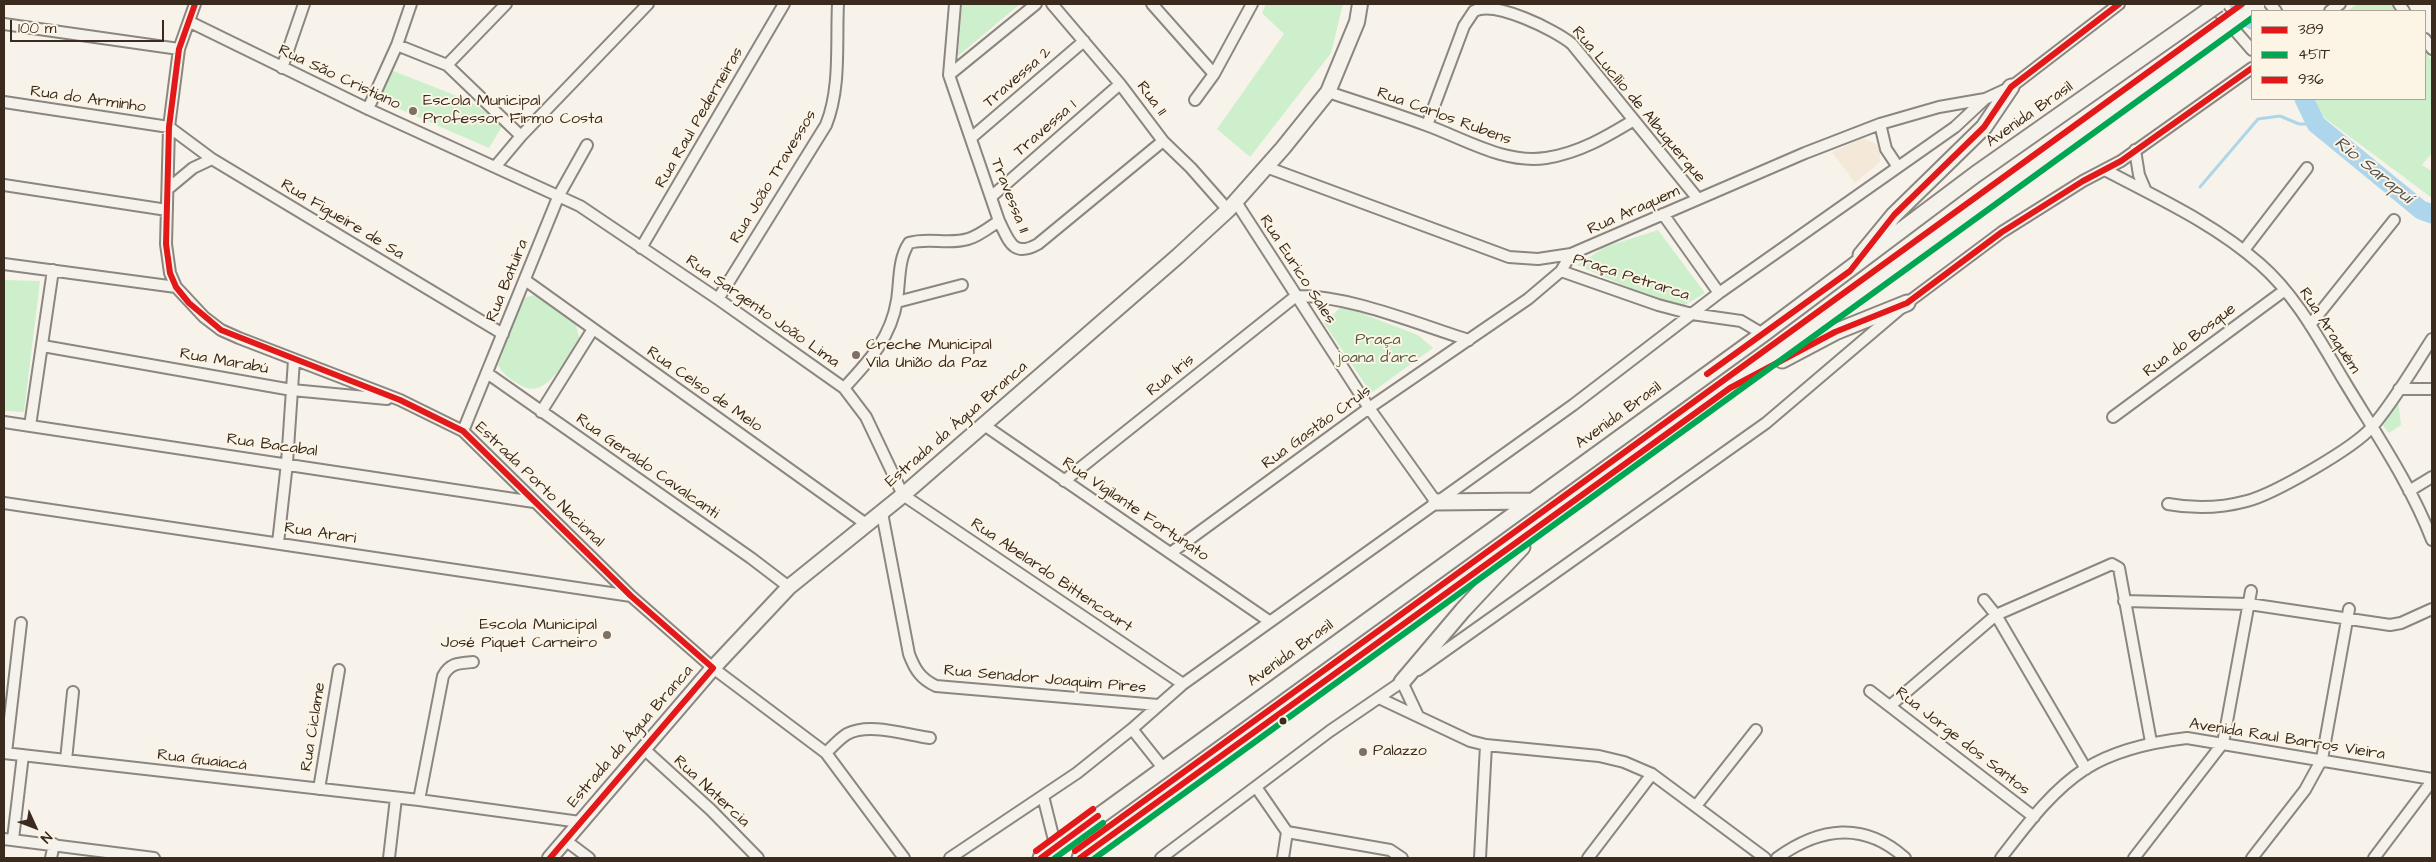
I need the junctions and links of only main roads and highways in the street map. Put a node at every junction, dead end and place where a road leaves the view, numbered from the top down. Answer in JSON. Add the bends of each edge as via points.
{"nodes":[{"id":1,"x":1360,"y":4,"type":"edge"},
{"id":2,"x":2257,"y":4,"type":"edge"},
{"id":3,"x":2213,"y":6,"type":"edge"},
{"id":4,"x":2011,"y":87,"type":"road end"},
{"id":5,"x":1850,"y":270,"type":"junction"},
{"id":6,"x":1907,"y":303,"type":"road end"},
{"id":7,"x":1730,"y":388,"type":"junction"},
{"id":8,"x":1530,"y":501,"type":"junction"},
{"id":9,"x":1436,"y":502,"type":"road end"},
{"id":10,"x":1556,"y":514,"type":"junction"},
{"id":11,"x":1402,"y":682,"type":"road end"},
{"id":12,"x":550,"y":858,"type":"edge"},
{"id":13,"x":1041,"y":858,"type":"edge"},
{"id":14,"x":1080,"y":858,"type":"edge"}],
"edges":[{"from":1,"to":12,"type":"main road","name":"Estrada da Água Branca","via":[[1357,22],[1328,92],[1232,206],[903,495],[789,587],[713,668]]},
{"from":2,"to":7,"type":"highway","bridge":true},
{"from":3,"to":5,"type":"highway","name":"Avenida Brasil","via":[[1976,174]]},
{"from":4,"to":5,"type":"highway","via":[[1984,126],[1894,216]]},
{"from":5,"to":8,"type":"highway","name":"Avenida Brasil"},
{"from":6,"to":7,"type":"highway","via":[[1835,332]]},
{"from":7,"to":10,"type":"highway"},
{"from":8,"to":9,"type":"highway"},
{"from":8,"to":13,"type":"highway","name":"Avenida Brasil"},
{"from":10,"to":11,"type":"highway","via":[[1463,610]]},
{"from":10,"to":14,"type":"highway"}]}
